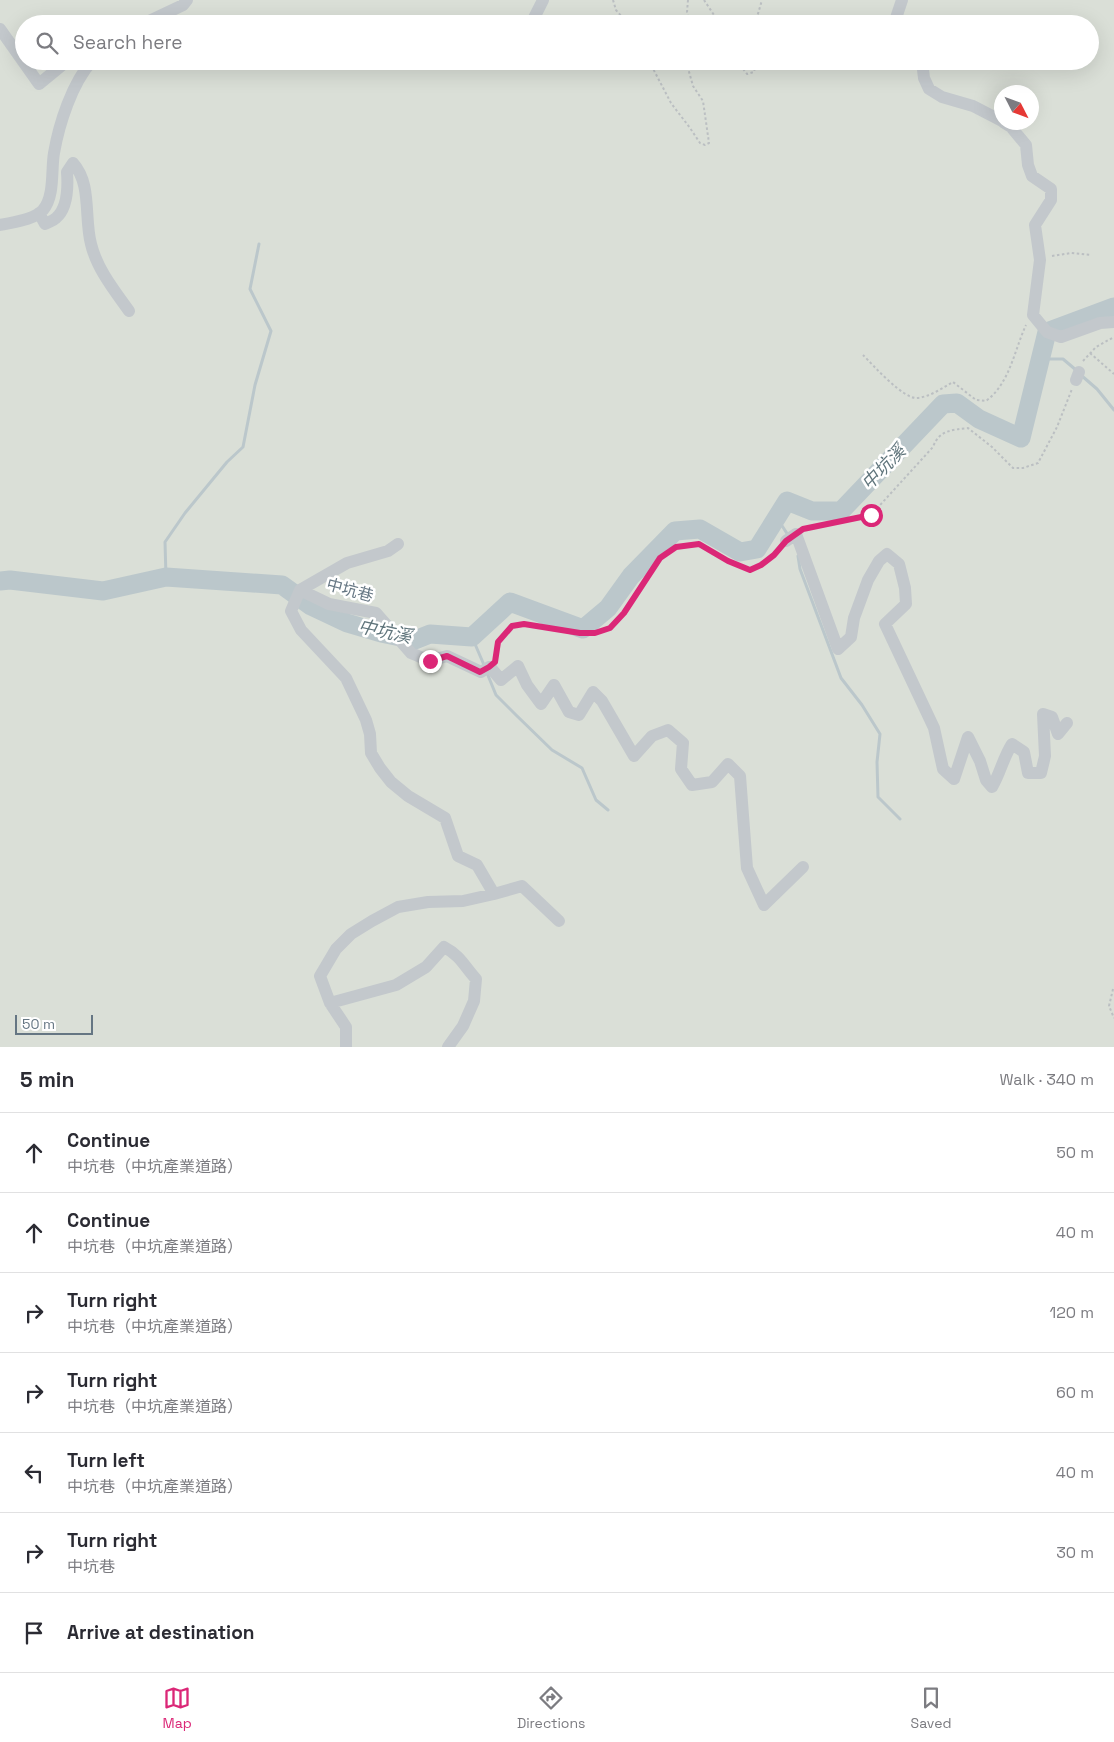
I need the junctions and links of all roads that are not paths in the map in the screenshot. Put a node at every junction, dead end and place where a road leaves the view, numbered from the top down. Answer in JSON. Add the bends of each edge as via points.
{"nodes":[{"id":1,"x":188,"y":0,"type":"edge"},
{"id":2,"x":543,"y":0,"type":"edge"},
{"id":3,"x":902,"y":0,"type":"edge"},
{"id":4,"x":162,"y":15,"type":"edge"},
{"id":5,"x":536,"y":15,"type":"edge"},
{"id":6,"x":897,"y":15,"type":"edge"},
{"id":7,"x":0,"y":29,"type":"edge"},
{"id":8,"x":15,"y":50,"type":"edge"},
{"id":9,"x":29,"y":70,"type":"edge"},
{"id":10,"x":56,"y":70,"type":"edge"},
{"id":11,"x":86,"y":70,"type":"edge"},
{"id":12,"x":923,"y":70,"type":"edge"},
{"id":13,"x":994,"y":118,"type":"edge"},
{"id":14,"x":1013,"y":130,"type":"edge"},
{"id":15,"x":38,"y":213,"type":"junction"},
{"id":16,"x":0,"y":225,"type":"edge"},
{"id":17,"x":129,"y":310,"type":"dead end"},
{"id":18,"x":1114,"y":322,"type":"edge"},
{"id":19,"x":791,"y":537,"type":"road end"},
{"id":20,"x":398,"y":544,"type":"dead end"},
{"id":21,"x":300,"y":591,"type":"junction"},
{"id":22,"x":1066,"y":723,"type":"dead end"},
{"id":23,"x":803,"y":867,"type":"dead end"},
{"id":24,"x":494,"y":894,"type":"junction"},
{"id":25,"x":558,"y":921,"type":"dead end"},
{"id":26,"x":330,"y":1003,"type":"junction"},
{"id":27,"x":346,"y":1047,"type":"edge"},
{"id":28,"x":448,"y":1047,"type":"edge"}],
"edges":[{"from":1,"to":4,"type":"street"},
{"from":2,"to":5,"type":"street"},
{"from":3,"to":6,"type":"street"},
{"from":7,"to":8,"type":"street"},
{"from":9,"to":10,"type":"street","via":[[39,84]]},
{"from":11,"to":15,"type":"street","via":[[70,96],[53,154],[52,190],[44,210]]},
{"from":12,"to":13,"type":"street","via":[[929,89]]},
{"from":14,"to":18,"type":"street","via":[[1026,146],[1032,176],[1051,189],[1051,200],[1035,225],[1040,260],[1034,315],[1047,332],[1061,337]]},
{"from":15,"to":16,"type":"street"},
{"from":15,"to":17,"type":"street","via":[[45,224],[57,218],[64,207],[67,172],[73,163],[80,171],[91,244],[102,273]]},
{"from":19,"to":22,"type":"street","via":[[838,649],[851,637],[861,597],[878,561],[887,554],[899,564],[906,604],[885,624],[934,728],[943,769],[954,779],[968,737],[992,788],[1012,744],[1024,752],[1028,773],[1041,773],[1045,756],[1043,714],[1052,717],[1058,734]]},
{"from":20,"to":21,"type":"street","via":[[388,551],[347,563]]},
{"from":21,"to":23,"type":"street","name":"中坑巷","via":[[329,604],[376,613],[411,653],[430,661],[447,656],[487,668],[501,680],[518,666],[541,704],[554,685],[569,712],[579,715],[592,692],[602,701],[634,756],[652,736],[668,730],[683,743],[681,769],[692,785],[712,782],[728,764],[740,776],[747,868],[764,905]]},
{"from":21,"to":24,"type":"street","via":[[291,611],[301,630],[346,678],[366,720],[370,753],[391,782],[445,818],[458,856],[477,865]]},
{"from":24,"to":25,"type":"street","via":[[522,886]]},
{"from":24,"to":26,"type":"street","via":[[463,901],[398,907],[351,934],[336,950],[320,976]]},
{"from":26,"to":27,"type":"street","via":[[346,1027]]},
{"from":26,"to":28,"type":"street","via":[[396,985],[426,967],[444,947],[457,954],[476,979],[474,1002]]}]}
